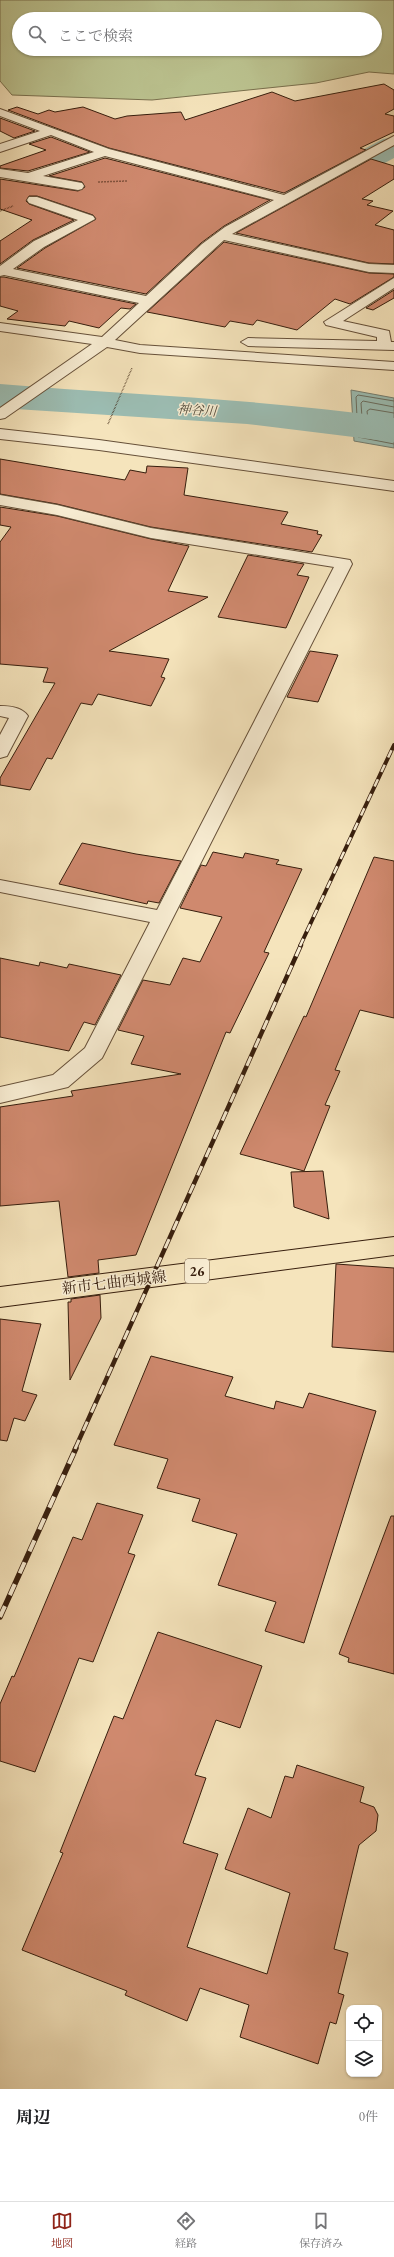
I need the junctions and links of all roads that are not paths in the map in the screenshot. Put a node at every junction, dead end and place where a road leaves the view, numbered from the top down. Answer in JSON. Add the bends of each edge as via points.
{"nodes":[{"id":1,"x":0,"y":112,"type":"edge"},
{"id":2,"x":53,"y":131,"type":"junction"},
{"id":3,"x":394,"y":140,"type":"edge"},
{"id":4,"x":0,"y":148,"type":"edge"},
{"id":5,"x":105,"y":152,"type":"junction"},
{"id":6,"x":0,"y":173,"type":"edge"},
{"id":7,"x":31,"y":177,"type":"junction"},
{"id":8,"x":78,"y":186,"type":"dead end"},
{"id":9,"x":284,"y":199,"type":"junction"},
{"id":10,"x":33,"y":200,"type":"dead end"},
{"id":11,"x":222,"y":236,"type":"junction"},
{"id":12,"x":394,"y":269,"type":"edge"},
{"id":13,"x":1,"y":271,"type":"edge"},
{"id":14,"x":394,"y":282,"type":"edge"},
{"id":15,"x":150,"y":300,"type":"junction"},
{"id":16,"x":0,"y":319,"type":"edge"},
{"id":17,"x":0,"y":327,"type":"edge"},
{"id":18,"x":17,"y":330,"type":"junction"},
{"id":19,"x":104,"y":342,"type":"junction"},
{"id":20,"x":389,"y":346,"type":"edge"},
{"id":21,"x":394,"y":366,"type":"edge"},
{"id":22,"x":0,"y":415,"type":"edge"},
{"id":23,"x":0,"y":434,"type":"edge"},
{"id":24,"x":394,"y":486,"type":"edge"},
{"id":25,"x":0,"y":500,"type":"edge"},
{"id":26,"x":0,"y":711,"type":"edge"},
{"id":27,"x":0,"y":752,"type":"edge"},
{"id":28,"x":0,"y":886,"type":"edge"},
{"id":29,"x":162,"y":918,"type":"junction"},
{"id":30,"x":0,"y":1095,"type":"edge"},
{"id":31,"x":394,"y":1246,"type":"edge"},
{"id":32,"x":0,"y":1297,"type":"edge"}],
"edges":[{"from":1,"to":2,"type":"street"},
{"from":2,"to":4,"type":"street"},
{"from":2,"to":5,"type":"street"},
{"from":3,"to":9,"type":"street"},
{"from":5,"to":7,"type":"street"},
{"from":5,"to":9,"type":"street"},
{"from":6,"to":7,"type":"street"},
{"from":7,"to":8,"type":"street"},
{"from":9,"to":11,"type":"street"},
{"from":10,"to":13,"type":"street","via":[[89,220],[39,244]]},
{"from":11,"to":12,"type":"street","via":[[369,268]]},
{"from":11,"to":15,"type":"street"},
{"from":13,"to":15,"type":"street"},
{"from":14,"to":20,"type":"street","via":[[331,322],[384,334]]},
{"from":15,"to":19,"type":"street"},
{"from":16,"to":18,"type":"street","via":[[16,323]]},
{"from":17,"to":18,"type":"street"},
{"from":18,"to":19,"type":"street"},
{"from":19,"to":20,"type":"street"},
{"from":19,"to":21,"type":"street","via":[[140,349]]},
{"from":19,"to":22,"type":"street"},
{"from":23,"to":24,"type":"street","via":[[99,445]]},
{"from":25,"to":29,"type":"street","via":[[57,510],[151,533],[344,564]]},
{"from":26,"to":27,"type":"street","via":[[9,711],[18,716]]},
{"from":28,"to":29,"type":"street"},
{"from":29,"to":30,"type":"street","via":[[94,1052],[60,1081]]},
{"from":31,"to":32,"type":"main road","name":"新市七曲西城線","number":"26"}]}
